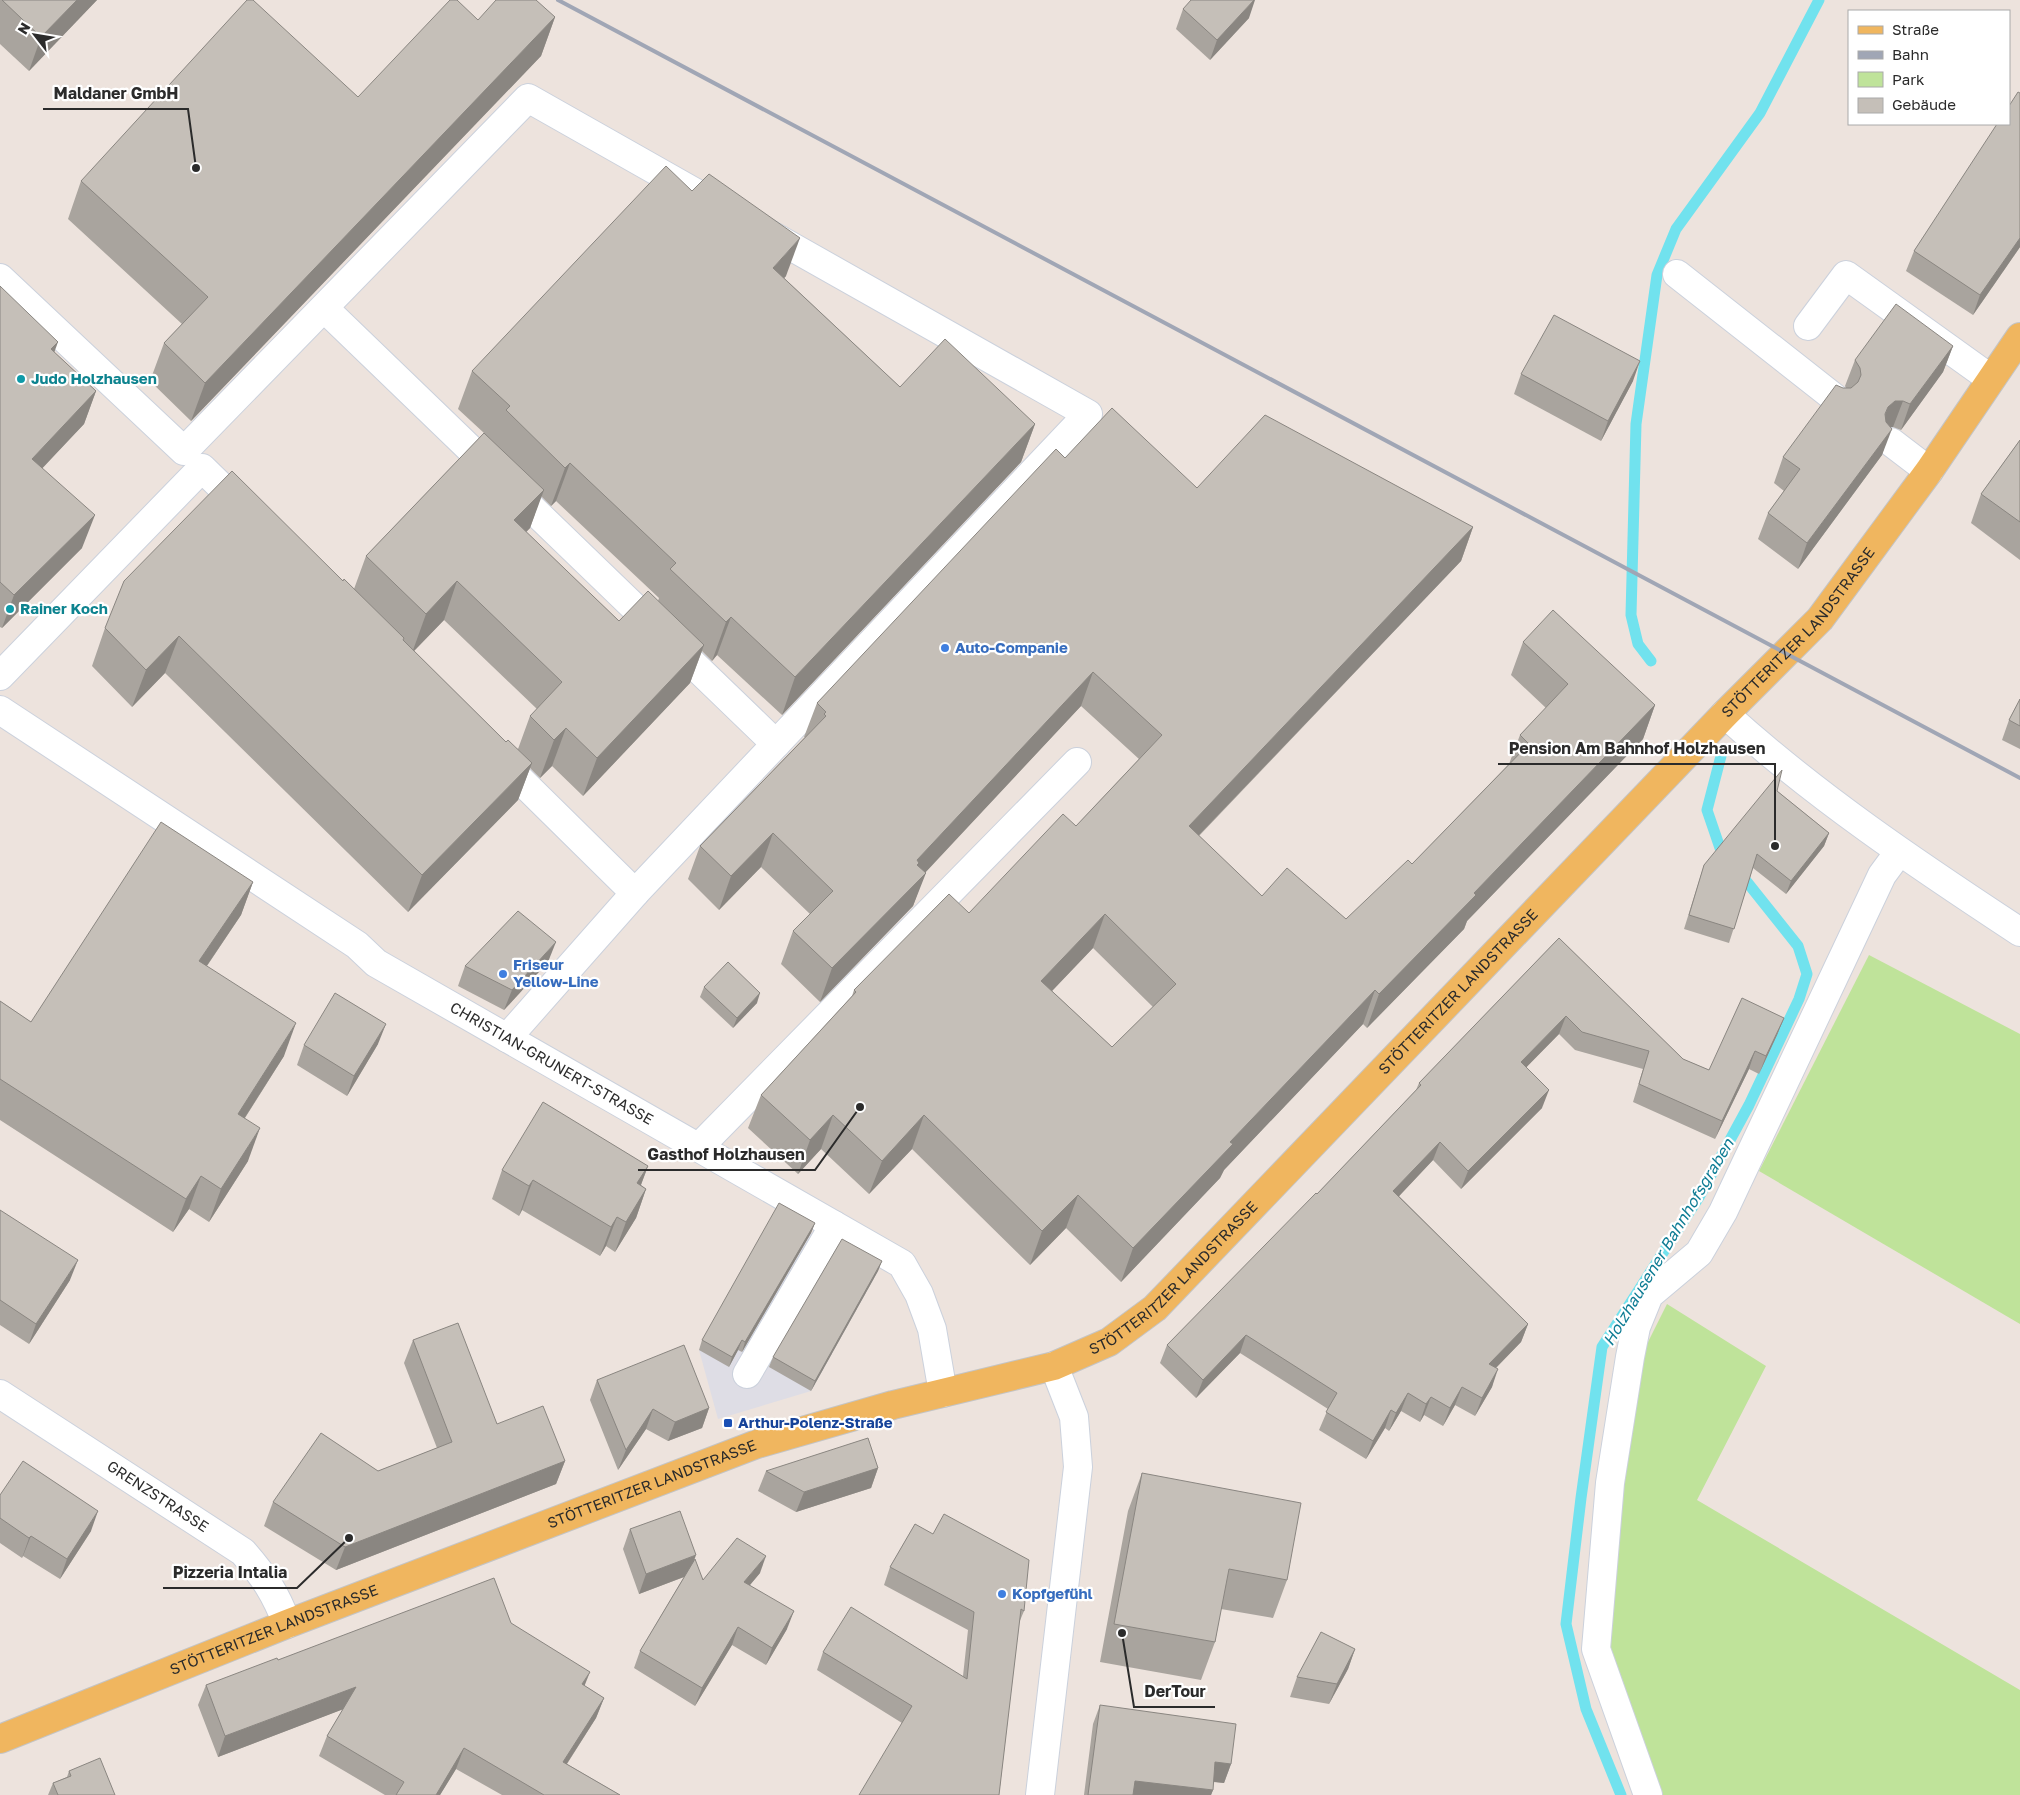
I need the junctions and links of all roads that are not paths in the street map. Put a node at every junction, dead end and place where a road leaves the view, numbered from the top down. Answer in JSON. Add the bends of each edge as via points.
{"nodes":[{"id":1,"x":1677,"y":274,"type":"dead end"},
{"id":2,"x":0,"y":278,"type":"edge"},
{"id":3,"x":324,"y":308,"type":"junction"},
{"id":4,"x":1808,"y":326,"type":"dead end"},
{"id":5,"x":2020,"y":337,"type":"edge"},
{"id":6,"x":1991,"y":379,"type":"junction"},
{"id":7,"x":1836,"y":399,"type":"edge"},
{"id":8,"x":1088,"y":414,"type":"junction"},
{"id":9,"x":1110,"y":430,"type":"edge"},
{"id":10,"x":1891,"y":442,"type":"edge"},
{"id":11,"x":193,"y":460,"type":"junction"},
{"id":12,"x":1928,"y":471,"type":"junction"},
{"id":13,"x":263,"y":528,"type":"edge"},
{"id":14,"x":0,"y":676,"type":"edge"},
{"id":15,"x":0,"y":710,"type":"edge"},
{"id":16,"x":1725,"y":714,"type":"junction"},
{"id":17,"x":482,"y":742,"type":"edge"},
{"id":18,"x":776,"y":744,"type":"junction"},
{"id":19,"x":1077,"y":762,"type":"dead end"},
{"id":20,"x":1899,"y":852,"type":"junction"},
{"id":21,"x":635,"y":893,"type":"junction"},
{"id":22,"x":2020,"y":932,"type":"edge"},
{"id":23,"x":507,"y":1038,"type":"junction"},
{"id":24,"x":699,"y":1147,"type":"junction"},
{"id":25,"x":834,"y":1225,"type":"junction"},
{"id":26,"x":1054,"y":1366,"type":"junction"},
{"id":27,"x":747,"y":1374,"type":"dead end"},
{"id":28,"x":943,"y":1393,"type":"junction"},
{"id":29,"x":0,"y":1394,"type":"edge"},
{"id":30,"x":287,"y":1624,"type":"junction"},
{"id":31,"x":0,"y":1739,"type":"edge"},
{"id":32,"x":1040,"y":1795,"type":"edge"},
{"id":33,"x":1648,"y":1795,"type":"edge"}],
"edges":[{"from":1,"to":7,"type":"street"},
{"from":2,"to":11,"type":"street"},
{"from":3,"to":8,"type":"street","via":[[528,98]]},
{"from":3,"to":11,"type":"street"},
{"from":3,"to":18,"type":"street"},
{"from":4,"to":6,"type":"street","via":[[1846,275]]},
{"from":5,"to":6,"type":"main road","name":"STÖTTERITZER LANDSTRASSE"},
{"from":6,"to":12,"type":"main road","name":"STÖTTERITZER LANDSTRASSE"},
{"from":8,"to":9,"type":"street"},
{"from":8,"to":18,"type":"street"},
{"from":10,"to":12,"type":"street"},
{"from":11,"to":13,"type":"street"},
{"from":11,"to":14,"type":"street"},
{"from":12,"to":16,"type":"main road","name":"STÖTTERITZER LANDSTRASSE","via":[[1820,619]]},
{"from":15,"to":23,"type":"street","name":"CHRISTIAN-GRUNERT-STRASSE","via":[[357,945],[376,963]]},
{"from":16,"to":20,"type":"street","via":[[1751,738]]},
{"from":16,"to":26,"type":"main road","name":"STÖTTERITZER LANDSTRASSE","via":[[1154,1308],[1110,1342]]},
{"from":17,"to":21,"type":"street"},
{"from":18,"to":21,"type":"street"},
{"from":19,"to":24,"type":"street"},
{"from":20,"to":22,"type":"street"},
{"from":20,"to":33,"type":"street","via":[[1882,875],[1723,1212],[1699,1253],[1649,1295],[1636,1327],[1610,1483],[1596,1649]]},
{"from":21,"to":23,"type":"street"},
{"from":23,"to":24,"type":"street","name":"CHRISTIAN-GRUNERT-STRASSE"},
{"from":24,"to":25,"type":"street","name":"CHRISTIAN-GRUNERT-STRASSE"},
{"from":25,"to":27,"type":"street"},
{"from":25,"to":28,"type":"street","name":"CHRISTIAN-GRUNERT-STRASSE","via":[[902,1264],[919,1294],[932,1329]]},
{"from":26,"to":28,"type":"main road","name":"STÖTTERITZER LANDSTRASSE"},
{"from":26,"to":32,"type":"street","via":[[1074,1417],[1078,1467]]},
{"from":28,"to":30,"type":"main road","name":"STÖTTERITZER LANDSTRASSE","via":[[757,1444]]},
{"from":29,"to":30,"type":"street","name":"GRENZSTRASSE","via":[[243,1552],[266,1579]]},
{"from":30,"to":31,"type":"main road","name":"STÖTTERITZER LANDSTRASSE"}]}
